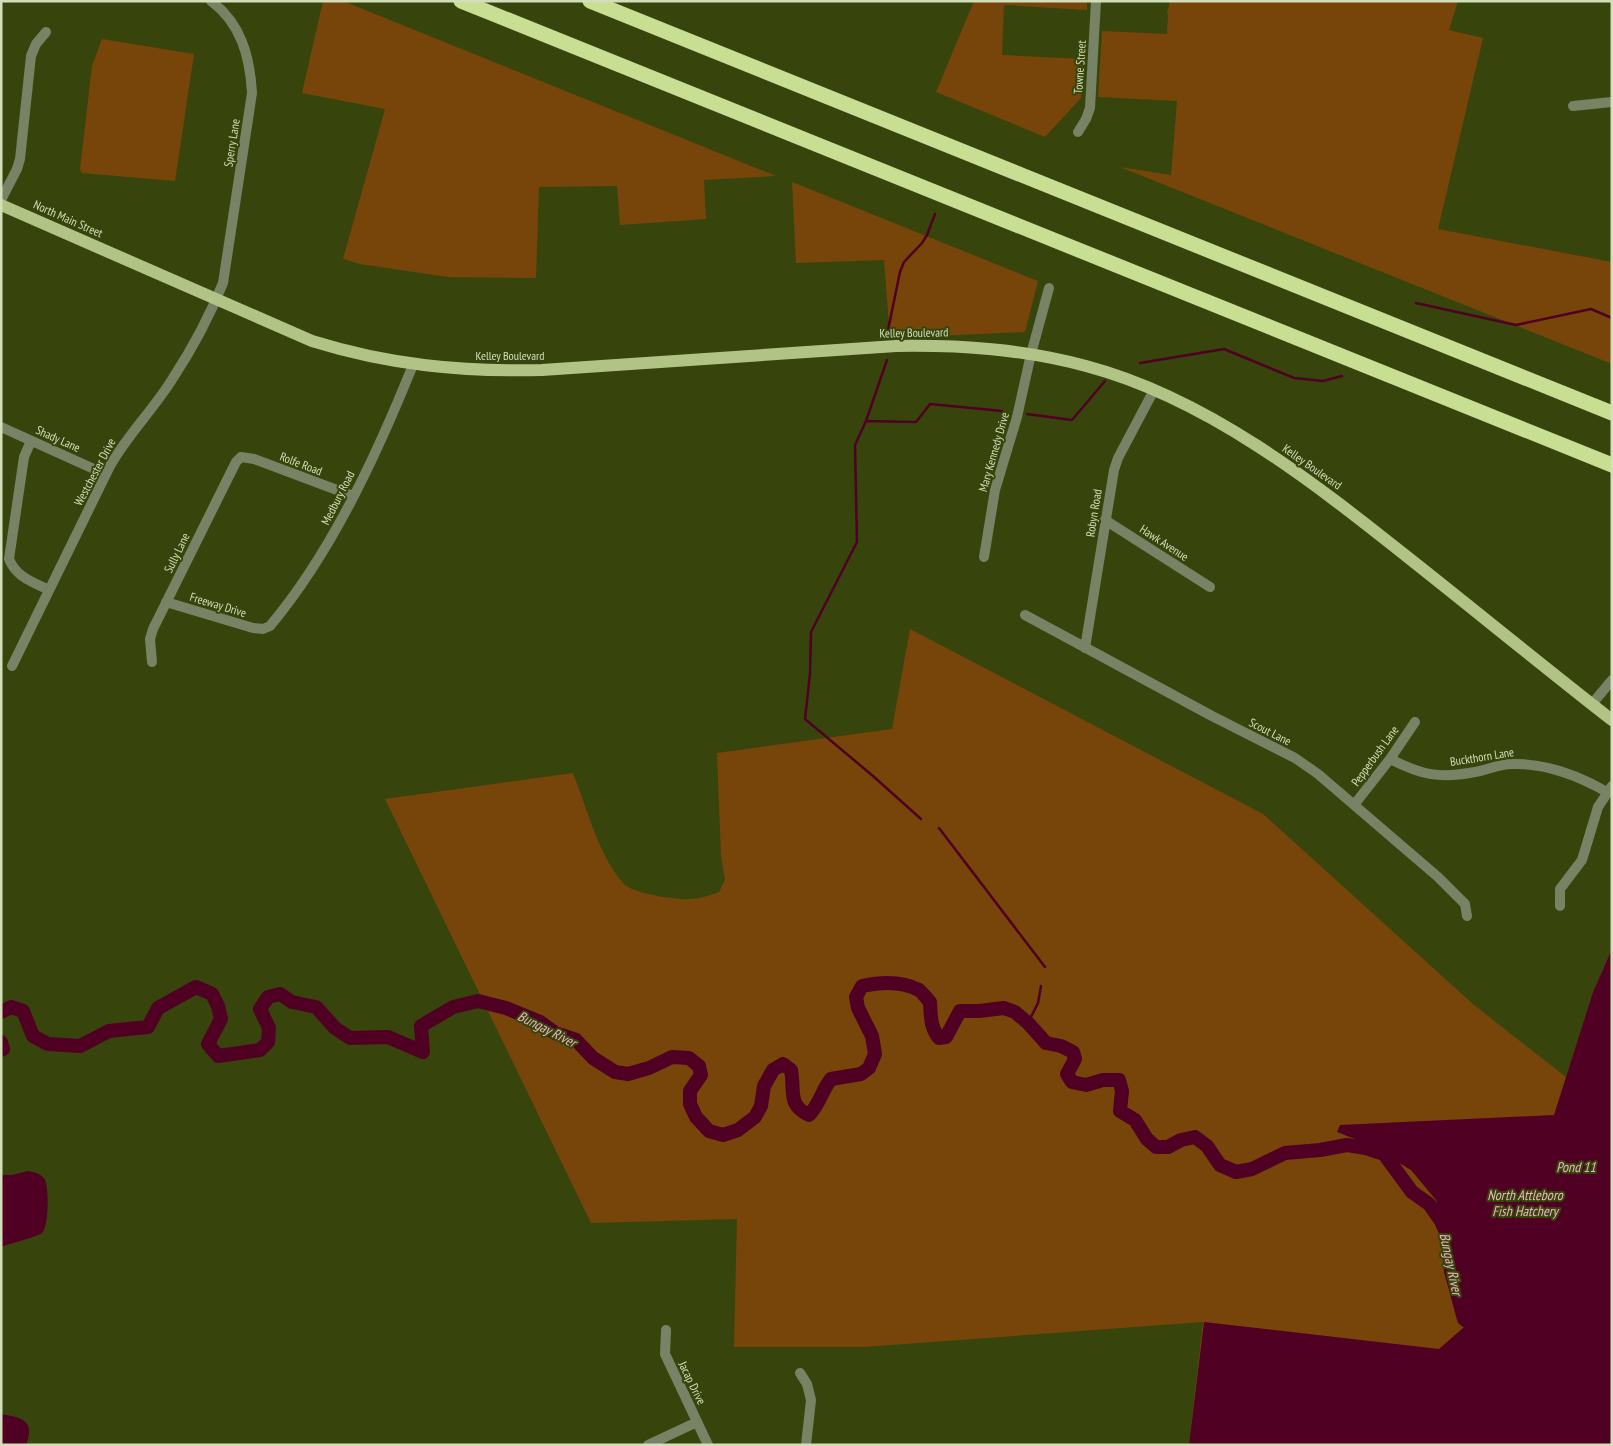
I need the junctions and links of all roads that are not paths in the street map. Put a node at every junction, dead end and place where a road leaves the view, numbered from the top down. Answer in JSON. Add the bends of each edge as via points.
{"nodes":[{"id":1,"x":211,"y":1,"type":"edge"},
{"id":2,"x":461,"y":1,"type":"edge"},
{"id":3,"x":590,"y":1,"type":"edge"},
{"id":4,"x":1096,"y":1,"type":"edge"},
{"id":5,"x":46,"y":32,"type":"dead end"},
{"id":6,"x":1612,"y":102,"type":"edge"},
{"id":7,"x":1573,"y":106,"type":"dead end"},
{"id":8,"x":1078,"y":132,"type":"dead end"},
{"id":9,"x":1,"y":200,"type":"edge"},
{"id":10,"x":1,"y":205,"type":"edge"},
{"id":11,"x":124,"y":259,"type":"joint"},
{"id":12,"x":1049,"y":288,"type":"dead end"},
{"id":13,"x":216,"y":300,"type":"junction"},
{"id":14,"x":1030,"y":354,"type":"junction"},
{"id":15,"x":413,"y":364,"type":"junction"},
{"id":16,"x":1154,"y":390,"type":"junction"},
{"id":17,"x":1612,"y":413,"type":"edge"},
{"id":18,"x":1,"y":428,"type":"edge"},
{"id":19,"x":31,"y":440,"type":"junction"},
{"id":20,"x":240,"y":458,"type":"joint"},
{"id":21,"x":1612,"y":465,"type":"edge"},
{"id":22,"x":106,"y":474,"type":"junction"},
{"id":23,"x":353,"y":496,"type":"junction"},
{"id":24,"x":1105,"y":520,"type":"junction"},
{"id":25,"x":5,"y":552,"type":"edge"},
{"id":26,"x":984,"y":557,"type":"dead end"},
{"id":27,"x":1210,"y":587,"type":"dead end"},
{"id":28,"x":49,"y":590,"type":"junction"},
{"id":29,"x":166,"y":602,"type":"junction"},
{"id":30,"x":1026,"y":615,"type":"dead end"},
{"id":31,"x":263,"y":629,"type":"joint"},
{"id":32,"x":1085,"y":648,"type":"junction"},
{"id":33,"x":152,"y":662,"type":"dead end"},
{"id":34,"x":12,"y":666,"type":"dead end"},
{"id":35,"x":1612,"y":680,"type":"edge"},
{"id":36,"x":1592,"y":704,"type":"junction"},
{"id":37,"x":1612,"y":720,"type":"edge"},
{"id":38,"x":1415,"y":722,"type":"dead end"},
{"id":39,"x":1390,"y":759,"type":"junction"},
{"id":40,"x":1609,"y":789,"type":"edge"},
{"id":41,"x":1354,"y":805,"type":"junction"},
{"id":42,"x":1560,"y":906,"type":"dead end"},
{"id":43,"x":1467,"y":916,"type":"dead end"},
{"id":44,"x":666,"y":1330,"type":"dead end"},
{"id":45,"x":800,"y":1373,"type":"dead end"},
{"id":46,"x":697,"y":1422,"type":"junction"},
{"id":47,"x":648,"y":1445,"type":"edge"},
{"id":48,"x":708,"y":1445,"type":"edge"},
{"id":49,"x":806,"y":1445,"type":"edge"}],
"edges":[{"from":1,"to":13,"type":"street","name":"Sperry Lane","via":[[229,18],[246,50],[252,93],[225,272]]},
{"from":2,"to":21,"type":"highway"},
{"from":3,"to":17,"type":"highway"},
{"from":4,"to":8,"type":"street","name":"Towne Street","via":[[1090,108]]},
{"from":5,"to":9,"type":"street","via":[[31,56],[20,159]]},
{"from":6,"to":7,"type":"street"},
{"from":10,"to":11,"type":"main road","name":"North Main Street"},
{"from":11,"to":13,"type":"main road","name":"Kelley Boulevard"},
{"from":12,"to":14,"type":"street"},
{"from":13,"to":15,"type":"main road","name":"Kelley Boulevard","via":[[312,341],[346,352]]},
{"from":13,"to":22,"type":"street","name":"Westchester Drive","via":[[173,379],[128,437]]},
{"from":14,"to":15,"type":"main road","name":"Kelley Boulevard","via":[[978,347],[896,346],[542,370],[494,371]]},
{"from":14,"to":16,"type":"main road","name":"Kelley Boulevard","via":[[1087,366]]},
{"from":14,"to":26,"type":"street","name":"Mary Kennedy Drive","via":[[1017,417],[995,490]]},
{"from":15,"to":23,"type":"street","name":"Medbury Road"},
{"from":16,"to":24,"type":"street","name":"Robyn Road","via":[[1118,458]]},
{"from":16,"to":36,"type":"main road","name":"Kelley Boulevard","via":[[1233,431],[1295,471],[1367,524]]},
{"from":18,"to":19,"type":"street","name":"Shady Lane"},
{"from":19,"to":22,"type":"street","name":"Shady Lane"},
{"from":19,"to":25,"type":"street","via":[[24,457]]},
{"from":20,"to":23,"type":"street","name":"Rolfe Road","via":[[254,459]]},
{"from":20,"to":29,"type":"street","name":"Sully Lane"},
{"from":22,"to":28,"type":"street","name":"Westchester Drive"},
{"from":23,"to":31,"type":"street","name":"Medbury Road","via":[[317,561],[272,624]]},
{"from":24,"to":27,"type":"street","name":"Hawk Avenue"},
{"from":24,"to":32,"type":"street","name":"Robyn Road"},
{"from":25,"to":28,"type":"street","via":[[12,569]]},
{"from":28,"to":34,"type":"street","name":"Westchester Drive"},
{"from":29,"to":31,"type":"street","name":"Freeway Drive"},
{"from":29,"to":33,"type":"street","name":"Sully Lane","via":[[150,639]]},
{"from":30,"to":32,"type":"street","name":"Scout Lane"},
{"from":32,"to":41,"type":"street","name":"Scout Lane","via":[[1295,758]]},
{"from":35,"to":36,"type":"street"},
{"from":36,"to":37,"type":"main road","name":"Kelley Boulevard"},
{"from":38,"to":39,"type":"street","name":"Pepperbush Lane"},
{"from":39,"to":40,"type":"street","name":"Buckthorn Lane","via":[[1412,770],[1440,776],[1510,764],[1534,764]]},
{"from":39,"to":41,"type":"street","name":"Pepperbush Lane"},
{"from":40,"to":42,"type":"street","via":[[1598,808],[1582,860],[1560,889]]},
{"from":41,"to":43,"type":"street","name":"Scout Lane","via":[[1451,890],[1465,904]]},
{"from":44,"to":46,"type":"street","name":"Jacap Drive","via":[[665,1354]]},
{"from":45,"to":49,"type":"street","via":[[811,1400]]},
{"from":46,"to":47,"type":"street"},
{"from":46,"to":48,"type":"street","name":"Jacap Drive"}]}
